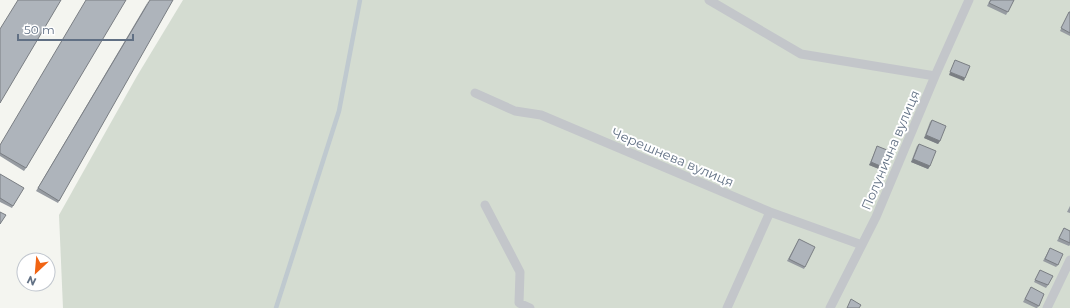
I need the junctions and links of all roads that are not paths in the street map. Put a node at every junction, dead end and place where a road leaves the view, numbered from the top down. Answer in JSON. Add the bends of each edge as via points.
{"nodes":[{"id":1,"x":709,"y":0,"type":"edge"},
{"id":2,"x":969,"y":0,"type":"edge"},
{"id":3,"x":935,"y":76,"type":"junction"},
{"id":4,"x":475,"y":93,"type":"dead end"},
{"id":5,"x":485,"y":205,"type":"dead end"},
{"id":6,"x":770,"y":212,"type":"junction"},
{"id":7,"x":862,"y":245,"type":"junction"},
{"id":8,"x":1070,"y":260,"type":"edge"},
{"id":9,"x":530,"y":308,"type":"edge"},
{"id":10,"x":727,"y":308,"type":"edge"},
{"id":11,"x":830,"y":308,"type":"edge"},
{"id":12,"x":1048,"y":308,"type":"edge"}],
"edges":[{"from":1,"to":3,"type":"lane","via":[[801,54]]},
{"from":2,"to":3,"type":"lane","name":"Полунична вулиця"},
{"from":3,"to":7,"type":"lane","name":"Полунична вулиця"},
{"from":4,"to":6,"type":"lane","name":"Черешнева вулиця","via":[[515,110],[541,115]]},
{"from":5,"to":9,"type":"lane","via":[[520,272],[519,303]]},
{"from":6,"to":7,"type":"lane","name":"Черешнева вулиця"},
{"from":6,"to":10,"type":"lane"},
{"from":7,"to":11,"type":"lane","name":"Полунична вулиця"},
{"from":8,"to":12,"type":"lane"}]}
